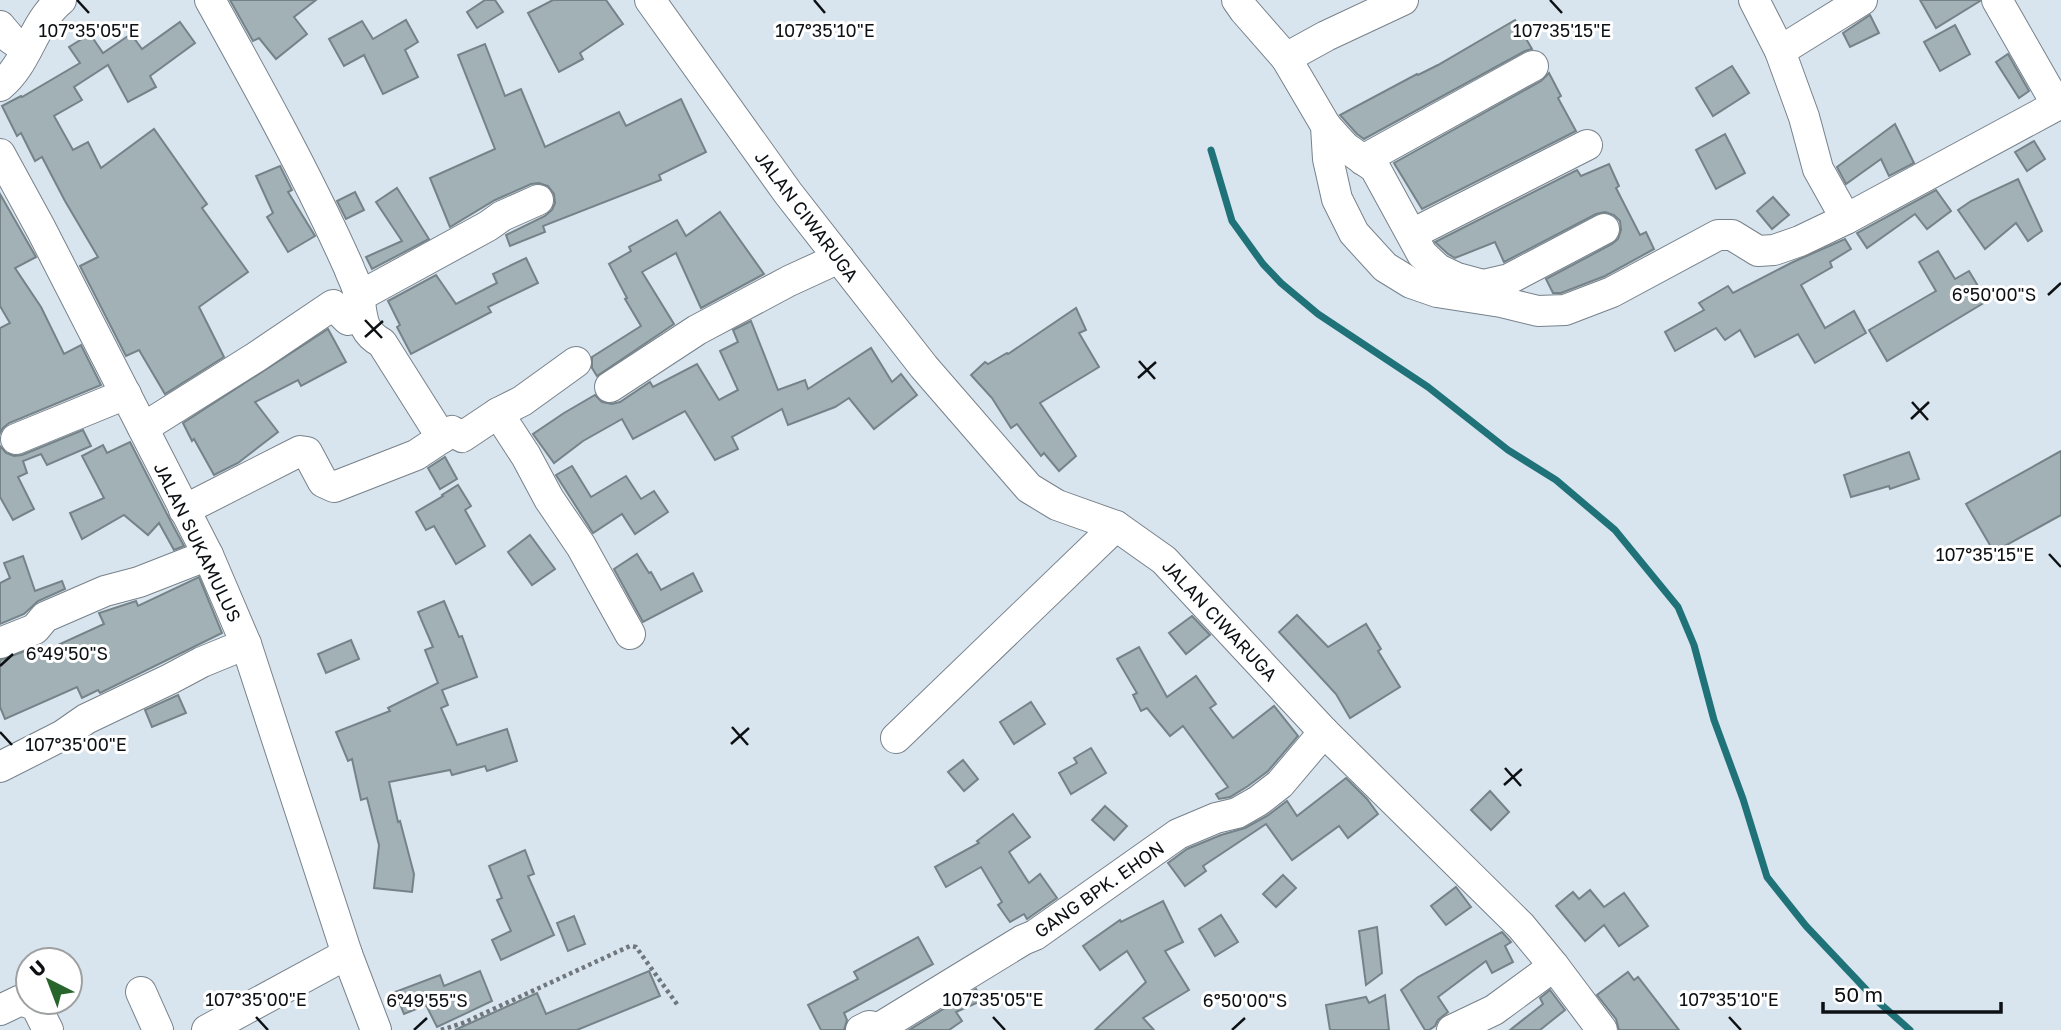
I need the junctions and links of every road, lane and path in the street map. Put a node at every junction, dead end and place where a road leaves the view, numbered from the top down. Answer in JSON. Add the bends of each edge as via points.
{"nodes":[{"id":1,"x":61,"y":0,"type":"edge"},
{"id":2,"x":210,"y":0,"type":"edge"},
{"id":3,"x":650,"y":0,"type":"edge"},
{"id":4,"x":1237,"y":0,"type":"edge"},
{"id":5,"x":1403,"y":0,"type":"edge"},
{"id":6,"x":1754,"y":0,"type":"edge"},
{"id":7,"x":1862,"y":0,"type":"edge"},
{"id":8,"x":1997,"y":0,"type":"edge"},
{"id":9,"x":0,"y":26,"type":"edge"},
{"id":10,"x":27,"y":49,"type":"junction"},
{"id":11,"x":1780,"y":51,"type":"junction"},
{"id":12,"x":1286,"y":58,"type":"junction"},
{"id":13,"x":1533,"y":66,"type":"dead end"},
{"id":14,"x":0,"y":86,"type":"edge"},
{"id":15,"x":2057,"y":111,"type":"edge"},
{"id":16,"x":1326,"y":126,"type":"junction"},
{"id":17,"x":1587,"y":145,"type":"dead end"},
{"id":18,"x":0,"y":154,"type":"edge"},
{"id":19,"x":1363,"y":160,"type":"junction"},
{"id":20,"x":538,"y":200,"type":"dead end"},
{"id":21,"x":1846,"y":219,"type":"junction"},
{"id":22,"x":1604,"y":229,"type":"dead end"},
{"id":23,"x":1412,"y":234,"type":"junction"},
{"id":24,"x":839,"y":258,"type":"junction"},
{"id":25,"x":360,"y":306,"type":"junction"},
{"id":26,"x":576,"y":362,"type":"dead end"},
{"id":27,"x":610,"y":387,"type":"dead end"},
{"id":28,"x":126,"y":394,"type":"junction"},
{"id":29,"x":499,"y":413,"type":"junction"},
{"id":30,"x":143,"y":428,"type":"junction"},
{"id":31,"x":442,"y":438,"type":"junction"},
{"id":32,"x":16,"y":439,"type":"dead end"},
{"id":33,"x":184,"y":510,"type":"junction"},
{"id":34,"x":1116,"y":526,"type":"junction"},
{"id":35,"x":208,"y":555,"type":"junction"},
{"id":36,"x":630,"y":634,"type":"dead end"},
{"id":37,"x":0,"y":643,"type":"edge"},
{"id":38,"x":246,"y":644,"type":"junction"},
{"id":39,"x":1324,"y":732,"type":"junction"},
{"id":40,"x":896,"y":738,"type":"dead end"},
{"id":41,"x":0,"y":767,"type":"edge"},
{"id":42,"x":348,"y":954,"type":"junction"},
{"id":43,"x":1554,"y":966,"type":"junction"},
{"id":44,"x":141,"y":992,"type":"dead end"},
{"id":45,"x":678,"y":1007,"type":"dead end"},
{"id":46,"x":0,"y":1010,"type":"edge"},
{"id":47,"x":463,"y":1023,"type":"junction"},
{"id":48,"x":48,"y":1030,"type":"edge"},
{"id":49,"x":159,"y":1030,"type":"edge"},
{"id":50,"x":207,"y":1030,"type":"edge"},
{"id":51,"x":376,"y":1030,"type":"edge"},
{"id":52,"x":441,"y":1030,"type":"edge"},
{"id":53,"x":466,"y":1030,"type":"edge"},
{"id":54,"x":861,"y":1030,"type":"edge"},
{"id":55,"x":1452,"y":1030,"type":"edge"},
{"id":56,"x":1602,"y":1030,"type":"edge"}],
"edges":[{"from":1,"to":10,"type":"street","via":[[34,32]]},
{"from":2,"to":25,"type":"street","via":[[291,145],[357,288]]},
{"from":3,"to":24,"type":"street","name":"JALAN CIWARUGA"},
{"from":4,"to":12,"type":"street"},
{"from":5,"to":12,"type":"street"},
{"from":6,"to":11,"type":"street"},
{"from":7,"to":11,"type":"street"},
{"from":8,"to":15,"type":"street"},
{"from":9,"to":10,"type":"street"},
{"from":10,"to":14,"type":"street"},
{"from":11,"to":21,"type":"street","via":[[1818,169]]},
{"from":12,"to":16,"type":"street"},
{"from":13,"to":19,"type":"street"},
{"from":15,"to":21,"type":"street"},
{"from":16,"to":19,"type":"street"},
{"from":16,"to":21,"type":"street","via":[[1337,199],[1354,233],[1385,267],[1437,292],[1538,311],[1587,303],[1707,239],[1732,235],[1758,251],[1774,250]]},
{"from":17,"to":23,"type":"street"},
{"from":18,"to":28,"type":"street","name":"JALAN SUKAMULUS"},
{"from":19,"to":23,"type":"street","via":[[1375,168]]},
{"from":20,"to":25,"type":"street","via":[[502,216]]},
{"from":22,"to":23,"type":"street","via":[[1509,279],[1483,285],[1438,269],[1422,254]]},
{"from":24,"to":27,"type":"street","via":[[697,330]]},
{"from":24,"to":34,"type":"street","name":"JALAN CIWARUGA","via":[[924,367],[1029,488],[1057,505]]},
{"from":25,"to":30,"type":"street","via":[[348,320],[333,305]]},
{"from":25,"to":31,"type":"street","via":[[370,336],[382,343]]},
{"from":26,"to":29,"type":"street"},
{"from":28,"to":30,"type":"street","name":"JALAN SUKAMULUS"},
{"from":28,"to":32,"type":"street"},
{"from":29,"to":31,"type":"street","via":[[462,437],[452,431]]},
{"from":29,"to":36,"type":"street"},
{"from":30,"to":33,"type":"street","name":"JALAN SUKAMULUS"},
{"from":31,"to":33,"type":"street","via":[[416,455],[334,487],[323,482],[307,452],[300,451]]},
{"from":33,"to":35,"type":"street","name":"JALAN SUKAMULUS"},
{"from":34,"to":39,"type":"street","name":"JALAN CIWARUGA","via":[[1164,560]]},
{"from":34,"to":40,"type":"street"},
{"from":35,"to":37,"type":"street","via":[[105,591]]},
{"from":35,"to":38,"type":"street","name":"JALAN SUKAMULUS"},
{"from":38,"to":41,"type":"street","via":[[86,719]]},
{"from":38,"to":42,"type":"street","name":"JALAN SUKAMULUS"},
{"from":39,"to":43,"type":"street","name":"JALAN CIWARUGA","via":[[1521,926]]},
{"from":39,"to":54,"type":"street","name":"GANG BPK. EHON","via":[[1280,784],[1258,801],[1178,834],[1035,935],[879,1028]]},
{"from":42,"to":50,"type":"street"},
{"from":42,"to":51,"type":"street","name":"JALAN SUKAMULUS"},
{"from":43,"to":55,"type":"street","via":[[1494,1010]]},
{"from":43,"to":56,"type":"street","name":"JALAN CIWARUGA"},
{"from":44,"to":49,"type":"street"},
{"from":45,"to":47,"type":"path","via":[[636,947],[630,946]]},
{"from":46,"to":48,"type":"street","via":[[21,1000],[36,1006]]},
{"from":47,"to":52,"type":"path"},
{"from":47,"to":53,"type":"path"}]}
